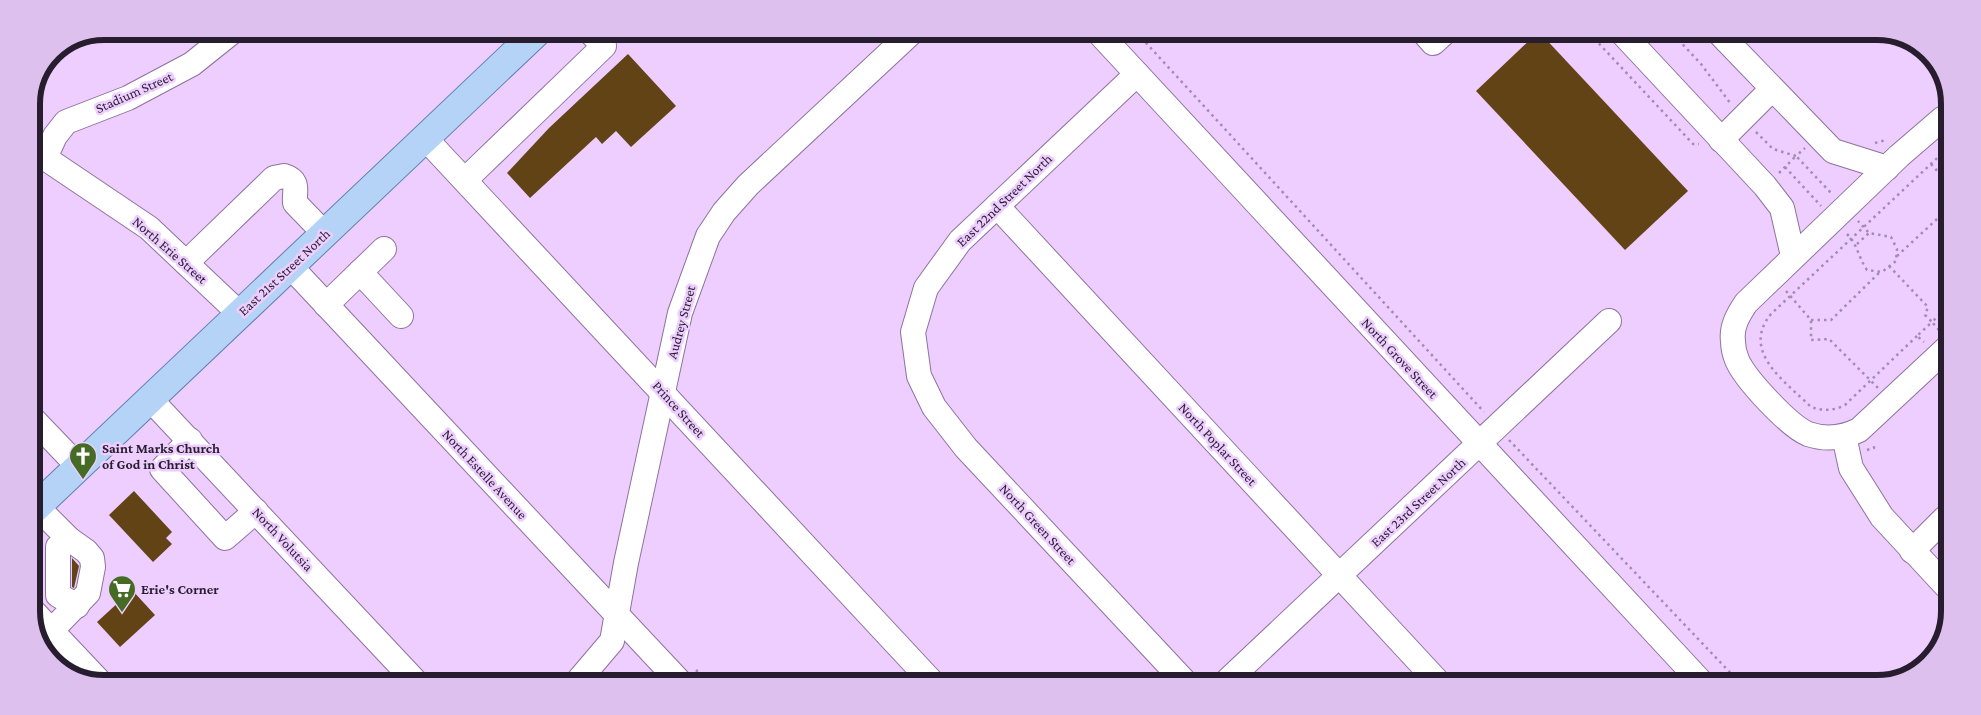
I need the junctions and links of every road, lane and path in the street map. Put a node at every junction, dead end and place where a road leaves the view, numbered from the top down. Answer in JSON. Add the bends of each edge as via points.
{"nodes":[{"id":1,"x":222,"y":40,"type":"edge"},
{"id":2,"x":529,"y":40,"type":"edge"},
{"id":3,"x":598,"y":40,"type":"edge"},
{"id":4,"x":903,"y":40,"type":"edge"},
{"id":5,"x":1105,"y":40,"type":"edge"},
{"id":6,"x":1143,"y":40,"type":"edge"},
{"id":7,"x":1629,"y":40,"type":"edge"},
{"id":8,"x":1726,"y":40,"type":"edge"},
{"id":9,"x":1137,"y":74,"type":"junction"},
{"id":10,"x":1772,"y":89,"type":"junction"},
{"id":11,"x":1941,"y":120,"type":"edge"},
{"id":12,"x":425,"y":138,"type":"junction"},
{"id":13,"x":1721,"y":140,"type":"junction"},
{"id":14,"x":40,"y":153,"type":"edge"},
{"id":15,"x":1941,"y":155,"type":"edge"},
{"id":16,"x":40,"y":156,"type":"edge"},
{"id":17,"x":1796,"y":156,"type":"dead end"},
{"id":18,"x":1931,"y":164,"type":"junction"},
{"id":19,"x":1887,"y":168,"type":"junction"},
{"id":20,"x":1941,"y":175,"type":"edge"},
{"id":21,"x":464,"y":180,"type":"junction"},
{"id":22,"x":1765,"y":186,"type":"junction"},
{"id":23,"x":997,"y":206,"type":"junction"},
{"id":24,"x":1941,"y":215,"type":"edge"},
{"id":25,"x":1869,"y":233,"type":"dead end"},
{"id":26,"x":325,"y":234,"type":"junction"},
{"id":27,"x":1857,"y":244,"type":"dead end"},
{"id":28,"x":384,"y":249,"type":"dead end"},
{"id":29,"x":1793,"y":256,"type":"junction"},
{"id":30,"x":1896,"y":257,"type":"dead end"},
{"id":31,"x":186,"y":263,"type":"junction"},
{"id":32,"x":291,"y":266,"type":"junction"},
{"id":33,"x":1889,"y":266,"type":"dead end"},
{"id":34,"x":360,"y":272,"type":"junction"},
{"id":35,"x":1880,"y":272,"type":"dead end"},
{"id":36,"x":1772,"y":276,"type":"junction"},
{"id":37,"x":1791,"y":297,"type":"junction"},
{"id":38,"x":326,"y":304,"type":"junction"},
{"id":39,"x":240,"y":314,"type":"junction"},
{"id":40,"x":401,"y":316,"type":"dead end"},
{"id":41,"x":1811,"y":320,"type":"junction"},
{"id":42,"x":1609,"y":322,"type":"dead end"},
{"id":43,"x":1917,"y":336,"type":"junction"},
{"id":44,"x":1941,"y":351,"type":"edge"},
{"id":45,"x":916,"y":352,"type":"joint"},
{"id":46,"x":1941,"y":354,"type":"edge"},
{"id":47,"x":1870,"y":381,"type":"junction"},
{"id":48,"x":663,"y":391,"type":"junction"},
{"id":49,"x":150,"y":399,"type":"junction"},
{"id":50,"x":1890,"y":401,"type":"junction"},
{"id":51,"x":40,"y":426,"type":"edge"},
{"id":52,"x":1498,"y":427,"type":"junction"},
{"id":53,"x":1873,"y":436,"type":"dead end"},
{"id":54,"x":190,"y":440,"type":"junction"},
{"id":55,"x":1480,"y":444,"type":"junction"},
{"id":56,"x":1846,"y":446,"type":"junction"},
{"id":57,"x":78,"y":466,"type":"junction"},
{"id":58,"x":40,"y":503,"type":"edge"},
{"id":59,"x":256,"y":511,"type":"junction"},
{"id":60,"x":40,"y":514,"type":"edge"},
{"id":61,"x":1941,"y":522,"type":"edge"},
{"id":62,"x":69,"y":538,"type":"junction"},
{"id":63,"x":1912,"y":551,"type":"junction"},
{"id":64,"x":1339,"y":576,"type":"junction"},
{"id":65,"x":1941,"y":581,"type":"edge"},
{"id":66,"x":77,"y":606,"type":"junction"},
{"id":67,"x":617,"y":614,"type":"junction"},
{"id":68,"x":40,"y":618,"type":"edge"},
{"id":69,"x":52,"y":630,"type":"junction"},
{"id":70,"x":92,"y":674,"type":"edge"},
{"id":71,"x":409,"y":675,"type":"edge"},
{"id":72,"x":583,"y":675,"type":"edge"},
{"id":73,"x":673,"y":675,"type":"edge"},
{"id":74,"x":926,"y":675,"type":"edge"},
{"id":75,"x":1178,"y":675,"type":"edge"},
{"id":76,"x":1233,"y":675,"type":"edge"},
{"id":77,"x":1432,"y":675,"type":"edge"},
{"id":78,"x":1695,"y":675,"type":"edge"},
{"id":79,"x":1732,"y":675,"type":"edge"}],
"edges":[{"from":1,"to":14,"type":"street","name":"Stadium Street","via":[[192,64],[128,98],[66,122]]},
{"from":2,"to":12,"type":"main road","name":"East 21st Street North"},
{"from":3,"to":21,"type":"street","via":[[604,46]]},
{"from":4,"to":48,"type":"street","name":"Audrey Street","via":[[748,185],[724,212],[708,236],[680,313]]},
{"from":5,"to":9,"type":"street","name":"North Grove Street"},
{"from":6,"to":52,"type":"path"},
{"from":7,"to":13,"type":"street"},
{"from":8,"to":10,"type":"street"},
{"from":9,"to":23,"type":"street","name":"East 22nd Street North"},
{"from":9,"to":55,"type":"street","name":"North Grove Street"},
{"from":10,"to":13,"type":"street"},
{"from":10,"to":19,"type":"street","via":[[1833,151]]},
{"from":11,"to":19,"type":"street"},
{"from":12,"to":21,"type":"street","name":"Prince Street"},
{"from":12,"to":26,"type":"main road","name":"East 21st Street North"},
{"from":13,"to":22,"type":"street"},
{"from":15,"to":18,"type":"path"},
{"from":16,"to":31,"type":"street","name":"North Erie Street","via":[[149,228]]},
{"from":17,"to":22,"type":"path"},
{"from":18,"to":20,"type":"path"},
{"from":18,"to":37,"type":"path"},
{"from":19,"to":29,"type":"street"},
{"from":21,"to":48,"type":"street","name":"Prince Street"},
{"from":22,"to":29,"type":"street","via":[[1782,208]]},
{"from":23,"to":45,"type":"street","name":"East 22nd Street North","via":[[960,241],[926,288],[914,332]]},
{"from":23,"to":64,"type":"street","name":"North Poplar Street"},
{"from":24,"to":30,"type":"path"},
{"from":25,"to":27,"type":"path"},
{"from":26,"to":31,"type":"street","via":[[295,203],[297,187],[294,183],[284,176],[274,178]]},
{"from":26,"to":32,"type":"main road","name":"East 21st Street North"},
{"from":28,"to":34,"type":"street"},
{"from":29,"to":36,"type":"street"},
{"from":31,"to":39,"type":"street","name":"North Erie Street"},
{"from":32,"to":38,"type":"street","name":"North Estelle Avenue"},
{"from":32,"to":39,"type":"main road","name":"East 21st Street North"},
{"from":33,"to":43,"type":"path","via":[[1928,307],[1925,315],[1932,322]]},
{"from":34,"to":38,"type":"street"},
{"from":34,"to":40,"type":"street"},
{"from":35,"to":41,"type":"path","via":[[1831,320]]},
{"from":36,"to":37,"type":"path"},
{"from":36,"to":56,"type":"street","via":[[1746,303],[1734,324],[1732,340],[1737,360],[1747,376],[1799,429]]},
{"from":37,"to":41,"type":"path"},
{"from":37,"to":47,"type":"path","via":[[1762,325],[1759,338],[1764,359],[1778,374],[1811,407],[1821,410],[1845,405]]},
{"from":38,"to":67,"type":"street","name":"North Estelle Avenue"},
{"from":39,"to":49,"type":"main road","name":"East 21st Street North"},
{"from":41,"to":47,"type":"path","via":[[1811,340],[1829,339]]},
{"from":42,"to":52,"type":"street","name":"East 23rd Street North"},
{"from":43,"to":44,"type":"path"},
{"from":43,"to":47,"type":"path"},
{"from":45,"to":75,"type":"street","name":"North Green Street","via":[[919,376],[934,407],[966,448]]},
{"from":46,"to":50,"type":"street"},
{"from":47,"to":50,"type":"path"},
{"from":48,"to":67,"type":"street","name":"Audrey Street"},
{"from":48,"to":74,"type":"street","name":"Prince Street"},
{"from":49,"to":54,"type":"street","name":"North Volutsia"},
{"from":49,"to":57,"type":"main road","name":"East 21st Street North"},
{"from":50,"to":56,"type":"street"},
{"from":51,"to":57,"type":"street"},
{"from":52,"to":55,"type":"street","name":"East 23rd Street North"},
{"from":52,"to":79,"type":"path"},
{"from":53,"to":56,"type":"path","via":[[1874,448]]},
{"from":54,"to":59,"type":"street","name":"North Volutsia"},
{"from":54,"to":59,"type":"street","via":[[162,469],[226,538]]},
{"from":55,"to":64,"type":"street","name":"East 23rd Street North"},
{"from":55,"to":78,"type":"street","name":"North Grove Street"},
{"from":56,"to":63,"type":"street","via":[[1851,468],[1882,517]]},
{"from":57,"to":58,"type":"main road","name":"East 21st Street North"},
{"from":59,"to":71,"type":"street","name":"North Volutsia"},
{"from":60,"to":62,"type":"street"},
{"from":61,"to":63,"type":"street"},
{"from":62,"to":66,"type":"street","via":[[92,558],[88,593]]},
{"from":62,"to":66,"type":"street","via":[[58,547],[58,595]]},
{"from":63,"to":65,"type":"street"},
{"from":64,"to":76,"type":"street","name":"East 23rd Street North"},
{"from":64,"to":77,"type":"street","name":"North Poplar Street"},
{"from":66,"to":69,"type":"street"},
{"from":67,"to":72,"type":"street","name":"Audrey Street","via":[[612,641]]},
{"from":67,"to":73,"type":"street","name":"North Estelle Avenue"},
{"from":68,"to":69,"type":"street"},
{"from":69,"to":70,"type":"street"}]}
